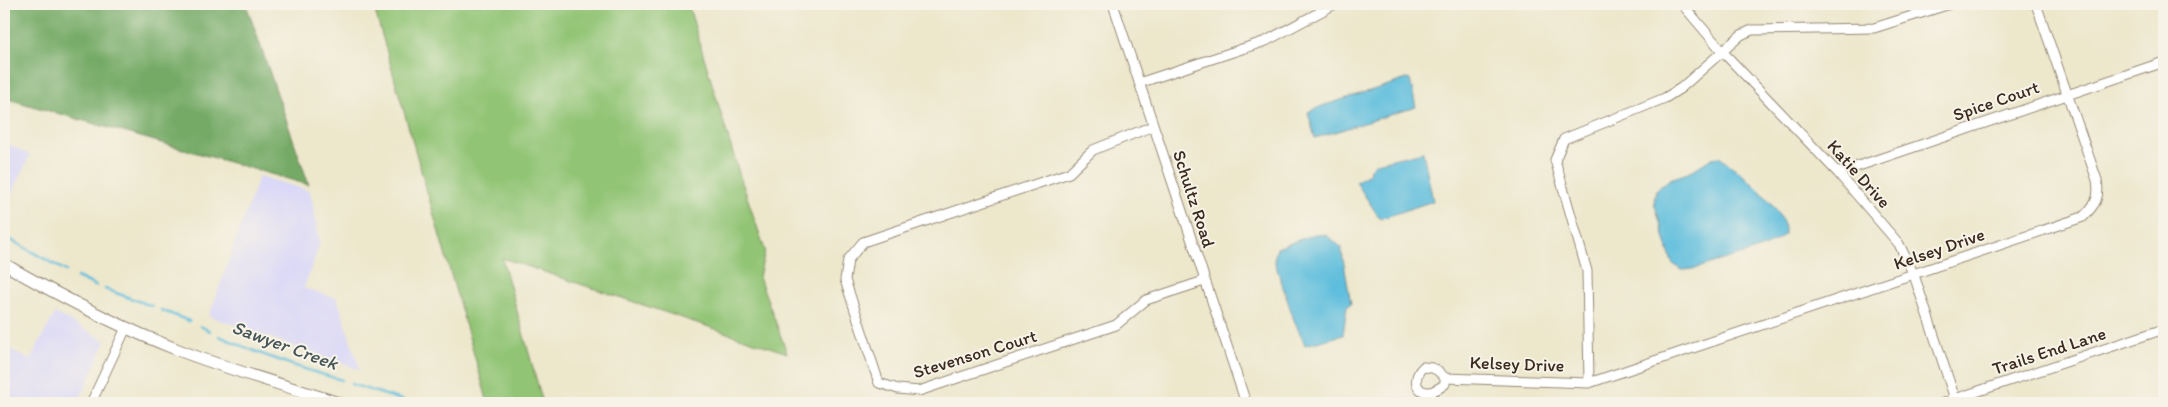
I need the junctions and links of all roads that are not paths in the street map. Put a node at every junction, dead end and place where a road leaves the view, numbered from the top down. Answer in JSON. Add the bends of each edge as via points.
{"nodes":[{"id":1,"x":1113,"y":4,"type":"edge"},
{"id":2,"x":1335,"y":4,"type":"edge"},
{"id":3,"x":1682,"y":4,"type":"edge"},
{"id":4,"x":1950,"y":4,"type":"edge"},
{"id":5,"x":2036,"y":4,"type":"edge"},
{"id":6,"x":1722,"y":51,"type":"junction"},
{"id":7,"x":2164,"y":62,"type":"edge"},
{"id":8,"x":1139,"y":83,"type":"junction"},
{"id":9,"x":2067,"y":94,"type":"junction"},
{"id":10,"x":1153,"y":126,"type":"junction"},
{"id":11,"x":1838,"y":173,"type":"junction"},
{"id":12,"x":4,"y":264,"type":"edge"},
{"id":13,"x":1914,"y":275,"type":"junction"},
{"id":14,"x":1204,"y":281,"type":"junction"},
{"id":15,"x":126,"y":328,"type":"junction"},
{"id":16,"x":2164,"y":329,"type":"edge"},
{"id":17,"x":1445,"y":378,"type":"dead end"},
{"id":18,"x":1589,"y":382,"type":"junction"},
{"id":19,"x":1955,"y":399,"type":"junction"},
{"id":20,"x":91,"y":403,"type":"edge"},
{"id":21,"x":339,"y":403,"type":"edge"},
{"id":22,"x":1246,"y":403,"type":"edge"},
{"id":23,"x":1943,"y":403,"type":"edge"}],
"edges":[{"from":1,"to":8,"type":"street","name":"Schultz Road"},
{"from":2,"to":8,"type":"street","via":[[1266,41]]},
{"from":3,"to":6,"type":"street","name":"Katie Drive"},
{"from":4,"to":6,"type":"street","name":"Kelsey Drive","via":[[1874,28],[1752,30],[1740,35]]},
{"from":5,"to":9,"type":"street","name":"Kelsey Drive"},
{"from":6,"to":11,"type":"street","name":"Katie Drive"},
{"from":6,"to":18,"type":"street","name":"Kelsey Drive","via":[[1665,98],[1564,139],[1559,148],[1555,160],[1587,271]]},
{"from":7,"to":9,"type":"street","name":"Spice Court"},
{"from":8,"to":10,"type":"street","name":"Schultz Road"},
{"from":9,"to":11,"type":"street","name":"Spice Court"},
{"from":9,"to":13,"type":"street","name":"Kelsey Drive","via":[[2097,180],[2099,194],[2093,206],[2083,217]]},
{"from":10,"to":14,"type":"street","name":"Schultz Road"},
{"from":10,"to":14,"type":"street","name":"Stevenson Court","via":[[1093,150],[1069,173],[863,242],[848,260],[845,280],[879,383],[919,391],[1116,325],[1146,300]]},
{"from":11,"to":13,"type":"street","name":"Katie Drive","via":[[1899,244]]},
{"from":12,"to":15,"type":"main road"},
{"from":13,"to":18,"type":"street","name":"Kelsey Drive"},
{"from":13,"to":19,"type":"street","name":"Katie Drive"},
{"from":14,"to":22,"type":"street","name":"Schultz Road"},
{"from":15,"to":20,"type":"street"},
{"from":15,"to":21,"type":"main road","via":[[210,361]]},
{"from":16,"to":19,"type":"street","name":"Trails End Lane"},
{"from":17,"to":18,"type":"street","name":"Kelsey Drive"},
{"from":19,"to":23,"type":"street","name":"Trails End Lane"}]}
